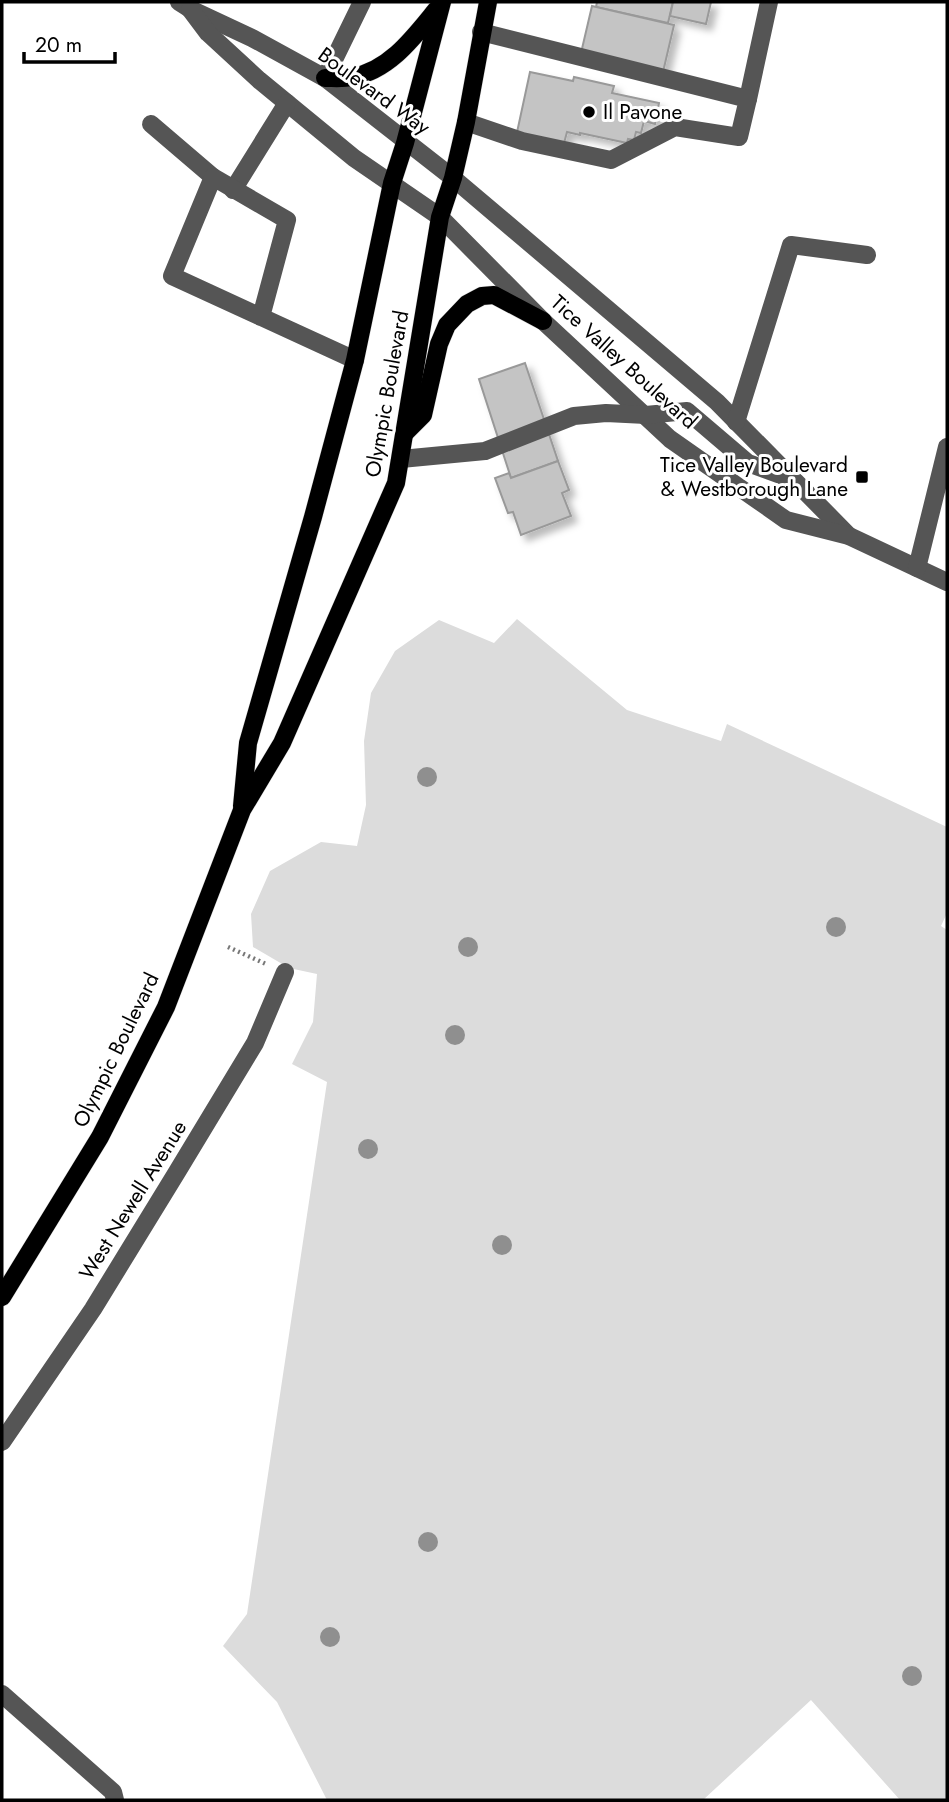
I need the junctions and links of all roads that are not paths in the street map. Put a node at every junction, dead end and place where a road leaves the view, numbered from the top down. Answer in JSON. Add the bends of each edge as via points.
{"nodes":[{"id":1,"x":362,"y":2,"type":"edge"},
{"id":2,"x":488,"y":2,"type":"edge"},
{"id":3,"x":769,"y":2,"type":"edge"},
{"id":4,"x":441,"y":3,"type":"edge"},
{"id":5,"x":189,"y":4,"type":"edge"},
{"id":6,"x":481,"y":32,"type":"junction"},
{"id":7,"x":325,"y":78,"type":"junction"},
{"id":8,"x":748,"y":99,"type":"junction"},
{"id":9,"x":287,"y":103,"type":"junction"},
{"id":10,"x":466,"y":122,"type":"junction"},
{"id":11,"x":151,"y":124,"type":"dead end"},
{"id":12,"x":405,"y":143,"type":"junction"},
{"id":13,"x":212,"y":177,"type":"junction"},
{"id":14,"x":453,"y":178,"type":"junction"},
{"id":15,"x":392,"y":184,"type":"junction"},
{"id":16,"x":233,"y":190,"type":"junction"},
{"id":17,"x":440,"y":217,"type":"junction"},
{"id":18,"x":867,"y":255,"type":"dead end"},
{"id":19,"x":261,"y":317,"type":"junction"},
{"id":20,"x":543,"y":321,"type":"junction"},
{"id":21,"x":355,"y":360,"type":"junction"},
{"id":22,"x":646,"y":415,"type":"junction"},
{"id":23,"x":736,"y":422,"type":"junction"},
{"id":24,"x":405,"y":433,"type":"junction"},
{"id":25,"x":947,"y":447,"type":"edge"},
{"id":26,"x":401,"y":459,"type":"junction"},
{"id":27,"x":792,"y":479,"type":"junction"},
{"id":28,"x":849,"y":536,"type":"junction"},
{"id":29,"x":917,"y":568,"type":"junction"},
{"id":30,"x":947,"y":582,"type":"edge"},
{"id":31,"x":242,"y":810,"type":"junction"},
{"id":32,"x":285,"y":972,"type":"road end"},
{"id":33,"x":2,"y":1297,"type":"edge"},
{"id":34,"x":2,"y":1442,"type":"edge"},
{"id":35,"x":2,"y":1694,"type":"edge"},
{"id":36,"x":115,"y":1800,"type":"edge"}],
"edges":[{"from":1,"to":7,"type":"street"},
{"from":2,"to":6,"type":"main road","name":"Olympic Boulevard"},
{"from":3,"to":8,"type":"street"},
{"from":4,"to":7,"type":"main road","via":[[391,60],[351,78]]},
{"from":4,"to":12,"type":"main road","name":"Olympic Boulevard"},
{"from":5,"to":7,"type":"street","name":"Boulevard Way"},
{"from":5,"to":9,"type":"street","name":"Boulevard Way","via":[[208,33]]},
{"from":6,"to":8,"type":"street"},
{"from":6,"to":10,"type":"main road","name":"Olympic Boulevard"},
{"from":7,"to":12,"type":"street","name":"Boulevard Way"},
{"from":8,"to":10,"type":"street","via":[[739,137],[674,127],[611,160],[522,141]]},
{"from":9,"to":15,"type":"street","name":"Boulevard Way"},
{"from":9,"to":16,"type":"street"},
{"from":10,"to":14,"type":"main road","name":"Olympic Boulevard"},
{"from":11,"to":13,"type":"street"},
{"from":12,"to":14,"type":"street","name":"Boulevard Way"},
{"from":12,"to":15,"type":"main road","name":"Olympic Boulevard"},
{"from":13,"to":16,"type":"street"},
{"from":13,"to":19,"type":"street","via":[[172,276]]},
{"from":14,"to":17,"type":"main road","name":"Olympic Boulevard"},
{"from":14,"to":23,"type":"street","name":"Tice Valley Boulevard"},
{"from":15,"to":17,"type":"street","name":"Tice Valley Boulevard"},
{"from":15,"to":21,"type":"main road","name":"Olympic Boulevard"},
{"from":16,"to":19,"type":"street","via":[[287,220]]},
{"from":17,"to":20,"type":"street","name":"Tice Valley Boulevard"},
{"from":17,"to":24,"type":"main road","name":"Olympic Boulevard"},
{"from":18,"to":23,"type":"street","via":[[791,244]]},
{"from":19,"to":21,"type":"street"},
{"from":20,"to":22,"type":"street","name":"Tice Valley Boulevard"},
{"from":20,"to":24,"type":"main road","via":[[494,295],[467,303],[447,325],[423,415]]},
{"from":21,"to":31,"type":"main road","name":"Olympic Boulevard","via":[[248,743]]},
{"from":22,"to":26,"type":"street","via":[[574,416],[485,451]]},
{"from":22,"to":27,"type":"street","via":[[687,411],[748,463]]},
{"from":22,"to":28,"type":"street","name":"Tice Valley Boulevard","via":[[670,439],[786,520]]},
{"from":23,"to":27,"type":"street","name":"Tice Valley Boulevard"},
{"from":24,"to":26,"type":"main road","name":"Olympic Boulevard"},
{"from":25,"to":29,"type":"street"},
{"from":26,"to":31,"type":"main road","name":"Olympic Boulevard","via":[[396,483],[282,743]]},
{"from":27,"to":28,"type":"street","name":"Tice Valley Boulevard"},
{"from":28,"to":29,"type":"street","name":"Tice Valley Boulevard"},
{"from":29,"to":30,"type":"street","name":"Tice Valley Boulevard"},
{"from":31,"to":33,"type":"main road","name":"Olympic Boulevard","via":[[166,1007],[100,1137]]},
{"from":32,"to":34,"type":"street","name":"West Newell Avenue","via":[[254,1043],[177,1172]]},
{"from":35,"to":36,"type":"street","via":[[113,1792]]}]}
